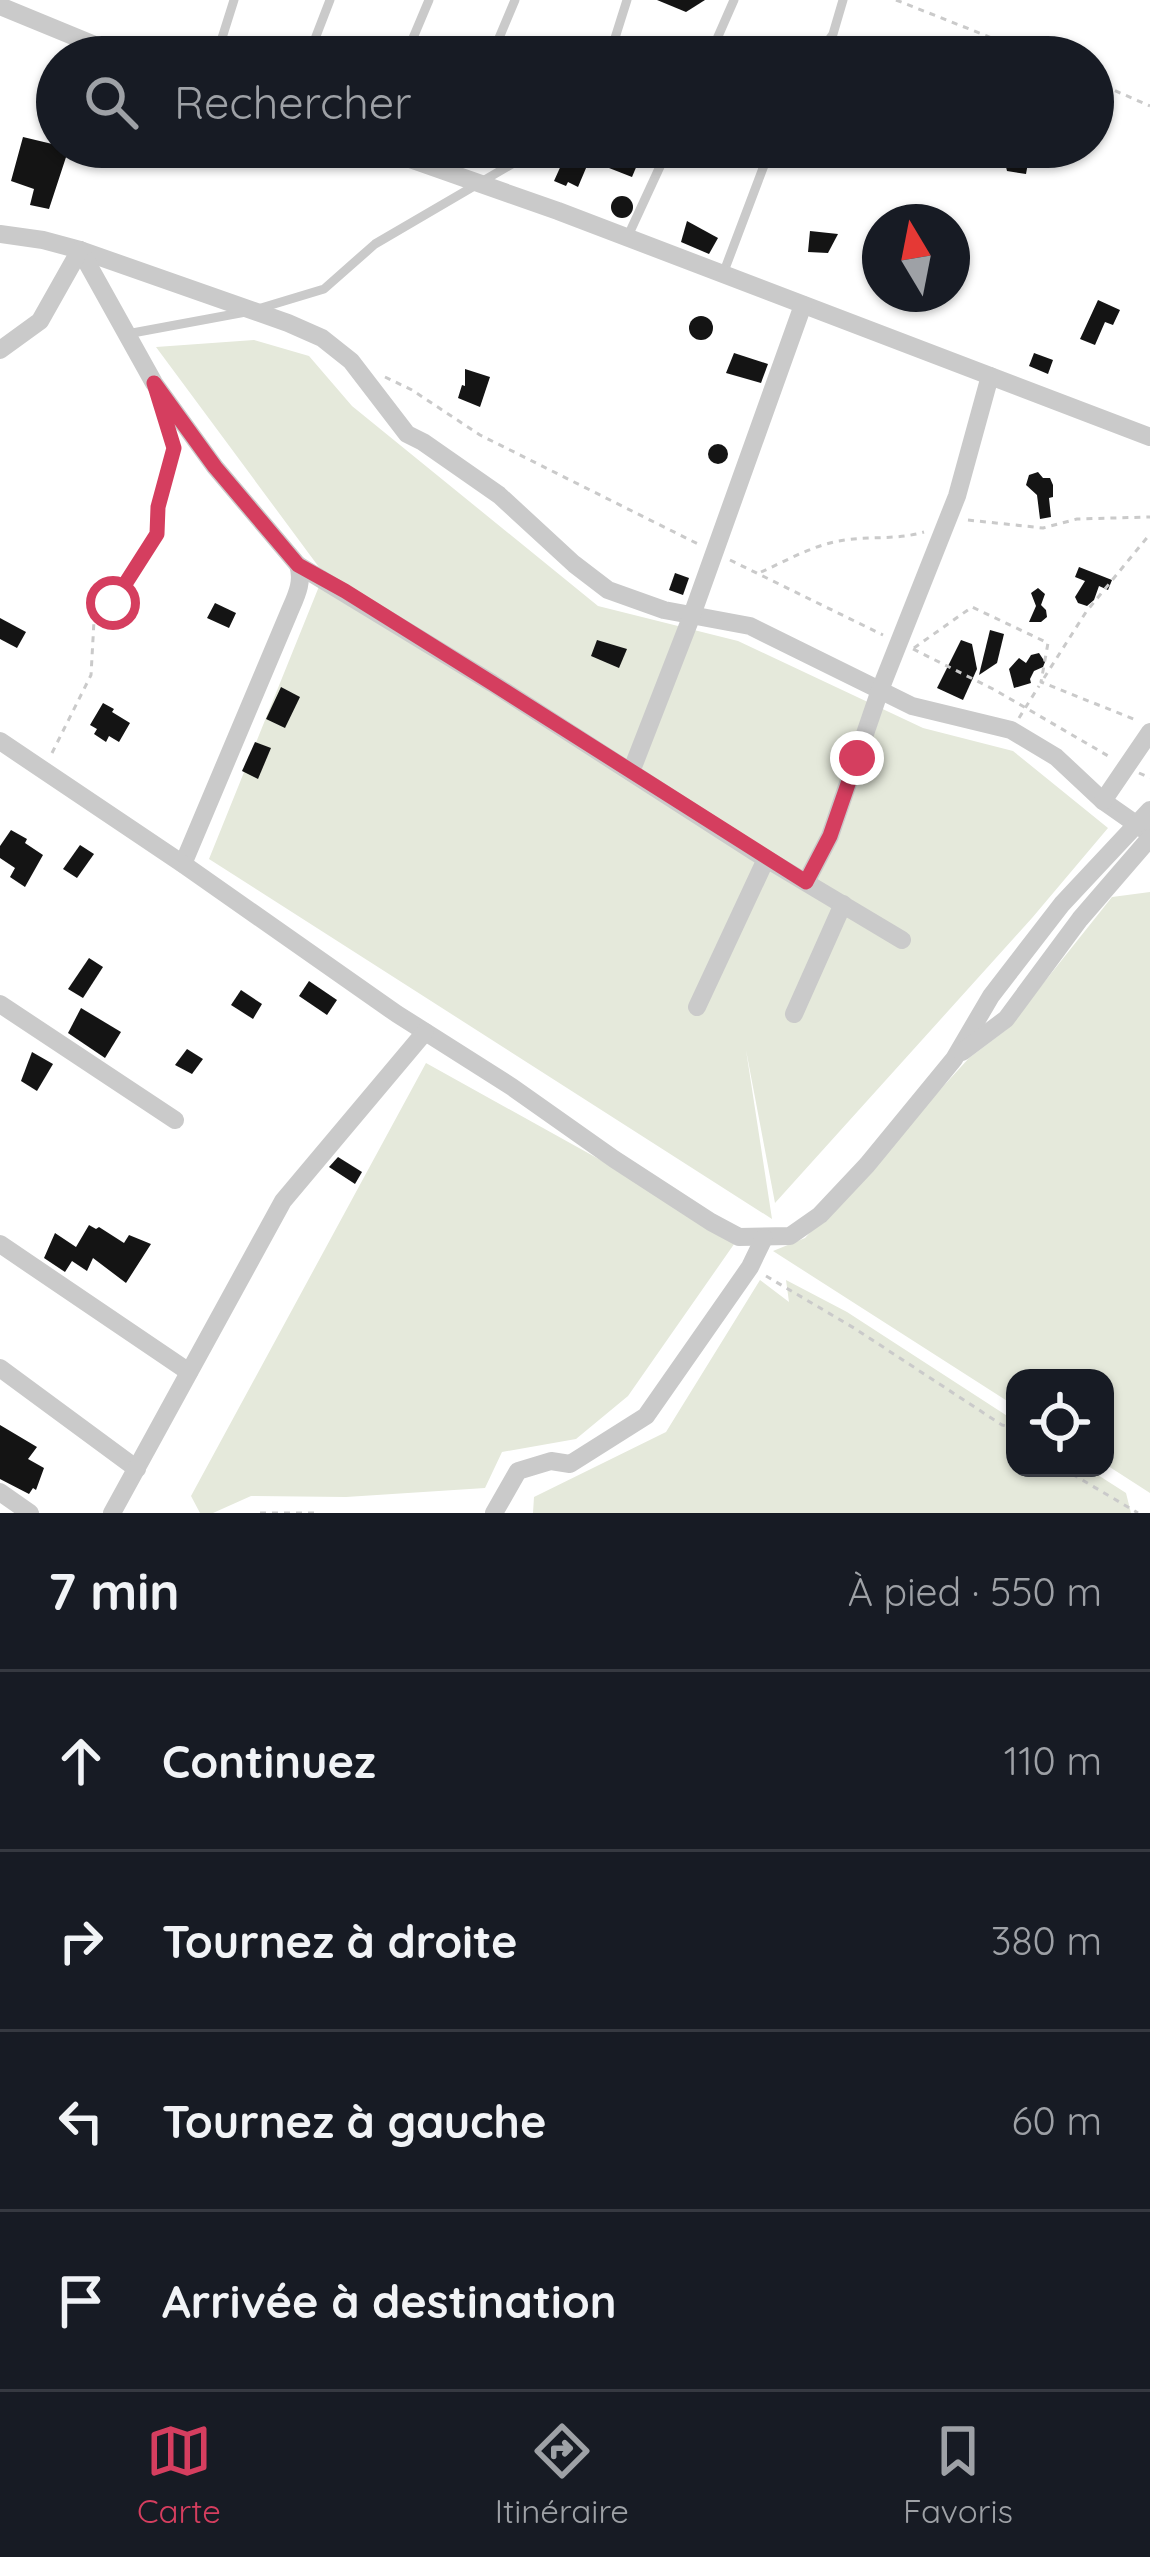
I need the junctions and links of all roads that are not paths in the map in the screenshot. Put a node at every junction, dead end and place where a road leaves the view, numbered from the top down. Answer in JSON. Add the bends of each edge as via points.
{"nodes":[{"id":1,"x":234,"y":0,"type":"edge"},
{"id":2,"x":330,"y":0,"type":"edge"},
{"id":3,"x":429,"y":0,"type":"edge"},
{"id":4,"x":515,"y":0,"type":"edge"},
{"id":5,"x":627,"y":0,"type":"edge"},
{"id":6,"x":734,"y":0,"type":"edge"},
{"id":7,"x":843,"y":0,"type":"edge"},
{"id":8,"x":0,"y":6,"type":"edge"},
{"id":9,"x":73,"y":36,"type":"edge"},
{"id":10,"x":223,"y":36,"type":"edge"},
{"id":11,"x":316,"y":36,"type":"edge"},
{"id":12,"x":414,"y":36,"type":"edge"},
{"id":13,"x":500,"y":36,"type":"edge"},
{"id":14,"x":615,"y":36,"type":"edge"},
{"id":15,"x":718,"y":36,"type":"edge"},
{"id":16,"x":831,"y":36,"type":"edge"},
{"id":17,"x":436,"y":168,"type":"edge"},
{"id":18,"x":445,"y":168,"type":"edge"},
{"id":19,"x":507,"y":168,"type":"edge"},
{"id":20,"x":659,"y":168,"type":"edge"},
{"id":21,"x":763,"y":168,"type":"edge"},
{"id":22,"x":444,"y":171,"type":"junction"},
{"id":23,"x":481,"y":184,"type":"junction"},
{"id":24,"x":0,"y":234,"type":"edge"},
{"id":25,"x":627,"y":238,"type":"junction"},
{"id":26,"x":80,"y":250,"type":"junction"},
{"id":27,"x":723,"y":274,"type":"junction"},
{"id":28,"x":802,"y":305,"type":"junction"},
{"id":29,"x":251,"y":311,"type":"junction"},
{"id":30,"x":127,"y":334,"type":"junction"},
{"id":31,"x":0,"y":350,"type":"edge"},
{"id":32,"x":990,"y":376,"type":"junction"},
{"id":33,"x":1150,"y":437,"type":"edge"},
{"id":34,"x":298,"y":565,"type":"junction"},
{"id":35,"x":692,"y":615,"type":"junction"},
{"id":36,"x":880,"y":690,"type":"junction"},
{"id":37,"x":1150,"y":729,"type":"edge"},
{"id":38,"x":0,"y":741,"type":"edge"},
{"id":39,"x":632,"y":772,"type":"junction"},
{"id":40,"x":1103,"y":801,"type":"junction"},
{"id":41,"x":1150,"y":810,"type":"edge"},
{"id":42,"x":1145,"y":833,"type":"edge"},
{"id":43,"x":766,"y":859,"type":"junction"},
{"id":44,"x":183,"y":864,"type":"junction"},
{"id":45,"x":806,"y":882,"type":"junction"},
{"id":46,"x":842,"y":904,"type":"junction"},
{"id":47,"x":902,"y":940,"type":"dead end"},
{"id":48,"x":0,"y":1004,"type":"edge"},
{"id":49,"x":697,"y":1007,"type":"dead end"},
{"id":50,"x":794,"y":1014,"type":"dead end"},
{"id":51,"x":425,"y":1032,"type":"junction"},
{"id":52,"x":175,"y":1120,"type":"dead end"},
{"id":53,"x":764,"y":1238,"type":"junction"},
{"id":54,"x":0,"y":1244,"type":"edge"},
{"id":55,"x":0,"y":1368,"type":"edge"},
{"id":56,"x":189,"y":1372,"type":"junction"},
{"id":57,"x":136,"y":1469,"type":"junction"},
{"id":58,"x":0,"y":1492,"type":"edge"},
{"id":59,"x":30,"y":1513,"type":"edge"},
{"id":60,"x":112,"y":1513,"type":"edge"},
{"id":61,"x":494,"y":1513,"type":"edge"}],
"edges":[{"from":1,"to":10,"type":"lane"},
{"from":2,"to":11,"type":"lane"},
{"from":3,"to":12,"type":"lane"},
{"from":4,"to":13,"type":"lane"},
{"from":5,"to":14,"type":"lane"},
{"from":6,"to":15,"type":"lane"},
{"from":7,"to":16,"type":"lane"},
{"from":8,"to":9,"type":"street"},
{"from":17,"to":22,"type":"street"},
{"from":18,"to":22,"type":"lane"},
{"from":19,"to":23,"type":"lane"},
{"from":20,"to":25,"type":"lane"},
{"from":21,"to":27,"type":"lane"},
{"from":22,"to":23,"type":"street"},
{"from":23,"to":25,"type":"street"},
{"from":23,"to":29,"type":"lane","via":[[375,244],[324,289]]},
{"from":24,"to":26,"type":"street"},
{"from":25,"to":27,"type":"street"},
{"from":26,"to":29,"type":"street"},
{"from":26,"to":30,"type":"street"},
{"from":26,"to":31,"type":"street","via":[[40,321]]},
{"from":27,"to":28,"type":"street"},
{"from":28,"to":32,"type":"street"},
{"from":28,"to":35,"type":"street"},
{"from":29,"to":30,"type":"lane"},
{"from":29,"to":35,"type":"street","via":[[322,338],[407,434],[499,495],[608,590]]},
{"from":30,"to":34,"type":"street","via":[[215,467]]},
{"from":32,"to":33,"type":"street"},
{"from":32,"to":36,"type":"street","via":[[957,496]]},
{"from":34,"to":39,"type":"street"},
{"from":34,"to":44,"type":"street","via":[[300,586]]},
{"from":35,"to":36,"type":"street","via":[[750,626]]},
{"from":35,"to":39,"type":"street"},
{"from":36,"to":40,"type":"street","via":[[1011,730],[1056,757]]},
{"from":36,"to":45,"type":"street"},
{"from":37,"to":40,"type":"street"},
{"from":38,"to":44,"type":"street"},
{"from":39,"to":43,"type":"street"},
{"from":40,"to":42,"type":"street"},
{"from":41,"to":42,"type":"street"},
{"from":42,"to":53,"type":"street","via":[[1062,904],[953,1059],[820,1215],[790,1236]]},
{"from":43,"to":45,"type":"street"},
{"from":43,"to":49,"type":"street"},
{"from":44,"to":51,"type":"street"},
{"from":45,"to":46,"type":"street"},
{"from":46,"to":47,"type":"street"},
{"from":46,"to":50,"type":"street"},
{"from":48,"to":52,"type":"street"},
{"from":51,"to":53,"type":"street","via":[[711,1222]]},
{"from":51,"to":56,"type":"street","via":[[283,1202]]},
{"from":53,"to":61,"type":"street","via":[[646,1416],[570,1464],[518,1472]]},
{"from":54,"to":56,"type":"street"},
{"from":55,"to":57,"type":"street"},
{"from":56,"to":57,"type":"street"},
{"from":57,"to":60,"type":"street"},
{"from":58,"to":59,"type":"street"}]}
